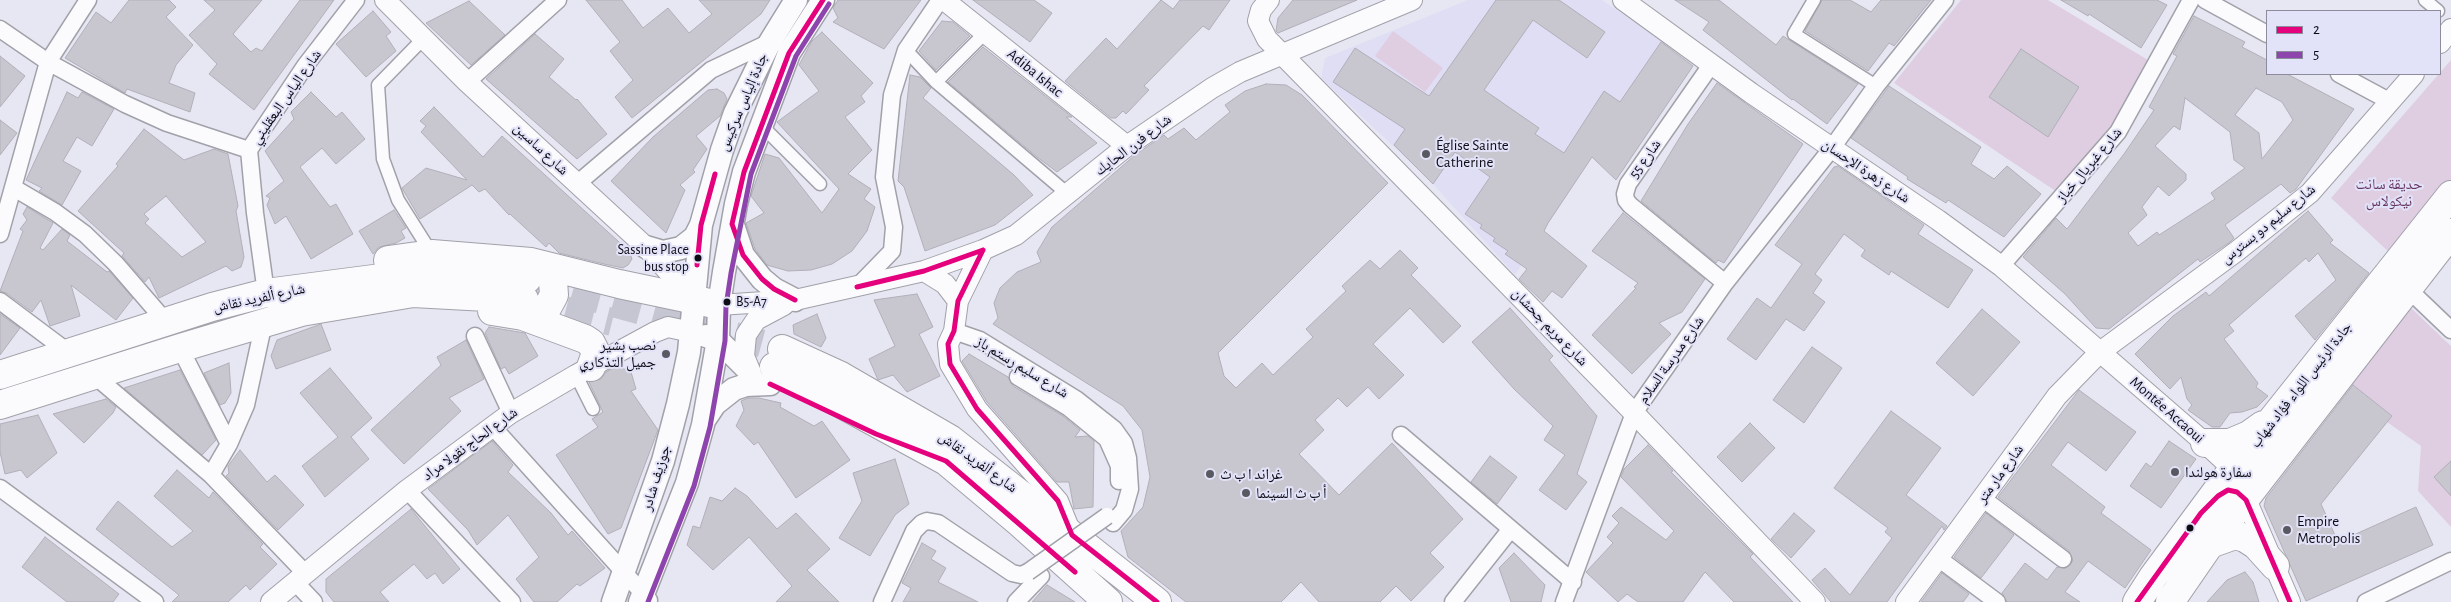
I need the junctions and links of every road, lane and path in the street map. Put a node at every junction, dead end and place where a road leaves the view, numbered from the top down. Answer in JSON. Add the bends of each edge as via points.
{"nodes":[{"id":1,"x":88,"y":0,"type":"edge"},
{"id":2,"x":356,"y":0,"type":"edge"},
{"id":3,"x":385,"y":0,"type":"edge"},
{"id":4,"x":558,"y":0,"type":"edge"},
{"id":5,"x":796,"y":0,"type":"edge"},
{"id":6,"x":823,"y":0,"type":"edge"},
{"id":7,"x":940,"y":0,"type":"edge"},
{"id":8,"x":944,"y":0,"type":"edge"},
{"id":9,"x":1268,"y":0,"type":"edge"},
{"id":10,"x":1623,"y":0,"type":"edge"},
{"id":11,"x":1814,"y":0,"type":"edge"},
{"id":12,"x":1945,"y":0,"type":"edge"},
{"id":13,"x":2191,"y":0,"type":"edge"},
{"id":14,"x":2205,"y":0,"type":"edge"},
{"id":15,"x":2425,"y":0,"type":"edge"},
{"id":16,"x":1405,"y":1,"type":"edge"},
{"id":17,"x":2437,"y":10,"type":"edge"},
{"id":18,"x":2441,"y":14,"type":"edge"},
{"id":19,"x":2451,"y":23,"type":"edge"},
{"id":20,"x":1,"y":32,"type":"edge"},
{"id":21,"x":985,"y":33,"type":"junction"},
{"id":22,"x":2266,"y":33,"type":"edge"},
{"id":23,"x":422,"y":39,"type":"junction"},
{"id":24,"x":770,"y":42,"type":"junction"},
{"id":25,"x":906,"y":50,"type":"junction"},
{"id":26,"x":1282,"y":54,"type":"junction"},
{"id":27,"x":48,"y":62,"type":"junction"},
{"id":28,"x":1711,"y":64,"type":"junction"},
{"id":29,"x":2341,"y":75,"type":"edge"},
{"id":30,"x":2413,"y":75,"type":"edge"},
{"id":31,"x":467,"y":82,"type":"junction"},
{"id":32,"x":936,"y":82,"type":"junction"},
{"id":33,"x":1876,"y":86,"type":"junction"},
{"id":34,"x":2391,"y":102,"type":"junction"},
{"id":35,"x":760,"y":124,"type":"junction"},
{"id":36,"x":1127,"y":146,"type":"junction"},
{"id":37,"x":1832,"y":148,"type":"junction"},
{"id":38,"x":249,"y":150,"type":"junction"},
{"id":39,"x":578,"y":184,"type":"junction"},
{"id":40,"x":820,"y":184,"type":"dead end"},
{"id":41,"x":14,"y":188,"type":"junction"},
{"id":42,"x":1069,"y":195,"type":"junction"},
{"id":43,"x":2451,"y":195,"type":"edge"},
{"id":44,"x":732,"y":224,"type":"junction"},
{"id":45,"x":701,"y":225,"type":"junction"},
{"id":46,"x":0,"y":234,"type":"edge"},
{"id":47,"x":2451,"y":234,"type":"edge"},
{"id":48,"x":646,"y":247,"type":"junction"},
{"id":49,"x":983,"y":250,"type":"junction"},
{"id":50,"x":432,"y":254,"type":"junction"},
{"id":51,"x":2001,"y":266,"type":"junction"},
{"id":52,"x":924,"y":271,"type":"junction"},
{"id":53,"x":1725,"y":283,"type":"junction"},
{"id":54,"x":857,"y":287,"type":"junction"},
{"id":55,"x":526,"y":289,"type":"junction"},
{"id":56,"x":2408,"y":289,"type":"junction"},
{"id":57,"x":275,"y":292,"type":"junction"},
{"id":58,"x":795,"y":300,"type":"junction"},
{"id":59,"x":0,"y":301,"type":"edge"},
{"id":60,"x":958,"y":301,"type":"junction"},
{"id":61,"x":706,"y":303,"type":"junction"},
{"id":62,"x":166,"y":322,"type":"junction"},
{"id":63,"x":264,"y":322,"type":"junction"},
{"id":64,"x":2451,"y":330,"type":"edge"},
{"id":65,"x":954,"y":331,"type":"junction"},
{"id":66,"x":475,"y":336,"type":"dead end"},
{"id":67,"x":718,"y":340,"type":"junction"},
{"id":68,"x":690,"y":342,"type":"junction"},
{"id":69,"x":180,"y":348,"type":"junction"},
{"id":70,"x":68,"y":352,"type":"junction"},
{"id":71,"x":2100,"y":352,"type":"junction"},
{"id":72,"x":769,"y":368,"type":"junction"},
{"id":73,"x":584,"y":371,"type":"junction"},
{"id":74,"x":0,"y":375,"type":"edge"},
{"id":75,"x":94,"y":376,"type":"junction"},
{"id":76,"x":0,"y":405,"type":"edge"},
{"id":77,"x":593,"y":409,"type":"dead end"},
{"id":78,"x":2282,"y":411,"type":"junction"},
{"id":79,"x":511,"y":413,"type":"junction"},
{"id":80,"x":1634,"y":413,"type":"junction"},
{"id":81,"x":703,"y":425,"type":"junction"},
{"id":82,"x":492,"y":426,"type":"junction"},
{"id":83,"x":1400,"y":435,"type":"dead end"},
{"id":84,"x":2205,"y":443,"type":"junction"},
{"id":85,"x":229,"y":444,"type":"junction"},
{"id":86,"x":2233,"y":469,"type":"junction"},
{"id":87,"x":2267,"y":473,"type":"junction"},
{"id":88,"x":212,"y":475,"type":"junction"},
{"id":89,"x":0,"y":488,"type":"edge"},
{"id":90,"x":406,"y":490,"type":"junction"},
{"id":91,"x":1982,"y":498,"type":"junction"},
{"id":92,"x":2246,"y":500,"type":"junction"},
{"id":93,"x":2201,"y":513,"type":"junction"},
{"id":94,"x":1510,"y":530,"type":"junction"},
{"id":95,"x":1072,"y":535,"type":"junction"},
{"id":96,"x":2210,"y":544,"type":"junction"},
{"id":97,"x":1938,"y":558,"type":"junction"},
{"id":98,"x":2063,"y":559,"type":"dead end"},
{"id":99,"x":2451,"y":561,"type":"edge"},
{"id":100,"x":2275,"y":566,"type":"junction"},
{"id":101,"x":623,"y":573,"type":"junction"},
{"id":102,"x":1029,"y":574,"type":"junction"},
{"id":103,"x":301,"y":579,"type":"junction"},
{"id":104,"x":1573,"y":582,"type":"junction"},
{"id":105,"x":1021,"y":597,"type":"edge"},
{"id":106,"x":644,"y":599,"type":"edge"},
{"id":107,"x":155,"y":602,"type":"edge"},
{"id":108,"x":271,"y":602,"type":"edge"},
{"id":109,"x":314,"y":602,"type":"edge"},
{"id":110,"x":512,"y":602,"type":"edge"},
{"id":111,"x":613,"y":602,"type":"edge"},
{"id":112,"x":882,"y":602,"type":"edge"},
{"id":113,"x":1108,"y":602,"type":"edge"},
{"id":114,"x":1157,"y":602,"type":"edge"},
{"id":115,"x":1452,"y":602,"type":"edge"},
{"id":116,"x":1564,"y":602,"type":"edge"},
{"id":117,"x":1815,"y":602,"type":"edge"},
{"id":118,"x":1906,"y":602,"type":"edge"},
{"id":119,"x":1997,"y":602,"type":"edge"},
{"id":120,"x":2137,"y":602,"type":"edge"},
{"id":121,"x":2170,"y":602,"type":"edge"},
{"id":122,"x":2290,"y":602,"type":"edge"},
{"id":123,"x":2366,"y":602,"type":"edge"}],
"edges":[{"from":1,"to":27,"type":"street"},
{"from":2,"to":38,"type":"street","name":"شارع الياس البعقليني","via":[[305,66]]},
{"from":3,"to":23,"type":"street","name":"شارع ساسين"},
{"from":4,"to":31,"type":"street"},
{"from":5,"to":24,"type":"main road","name":"جادة إلياس سركيس"},
{"from":6,"to":35,"type":"main road","name":"جادة إلياس سركيس","via":[[789,53]]},
{"from":7,"to":25,"type":"street"},
{"from":8,"to":21,"type":"street","name":"Adiba Ishac"},
{"from":9,"to":26,"type":"street","name":"شارع مريم جحشان","via":[[1258,21],[1267,39]]},
{"from":10,"to":28,"type":"street","name":"شارع زهرة الإحسان"},
{"from":11,"to":33,"type":"street","via":[[1794,34]]},
{"from":12,"to":33,"type":"street","name":"شارع مدرسة السلام"},
{"from":13,"to":51,"type":"street","name":"شارع غبريال خباز","via":[[2118,132]]},
{"from":14,"to":22,"type":"street"},
{"from":15,"to":17,"type":"street"},
{"from":16,"to":26,"type":"street","name":"شارع فرن الحايك"},
{"from":18,"to":19,"type":"street"},
{"from":20,"to":27,"type":"street"},
{"from":21,"to":32,"type":"street"},
{"from":21,"to":36,"type":"street","name":"Adiba Ishac"},
{"from":23,"to":31,"type":"street","name":"شارع ساسين"},
{"from":23,"to":50,"type":"street","via":[[378,85],[383,159],[398,200]]},
{"from":24,"to":39,"type":"street","via":[[711,70]]},
{"from":24,"to":45,"type":"main road","name":"جادة إلياس سركيس","via":[[732,122]]},
{"from":25,"to":32,"type":"street"},
{"from":25,"to":54,"type":"street","via":[[892,95],[884,177],[894,226],[892,251]]},
{"from":26,"to":36,"type":"street","name":"شارع فرن الحايك","via":[[1212,88]]},
{"from":26,"to":80,"type":"street","name":"شارع مريم جحشان"},
{"from":27,"to":38,"type":"street","via":[[167,123]]},
{"from":27,"to":41,"type":"street"},
{"from":28,"to":37,"type":"street","name":"شارع زهرة الإحسان"},
{"from":28,"to":53,"type":"street","name":"شارع 55","via":[[1628,184],[1625,194],[1630,205]]},
{"from":29,"to":34,"type":"street"},
{"from":30,"to":34,"type":"street","name":"شارع سليم دو بسترس"},
{"from":31,"to":39,"type":"street","name":"شارع ساسين"},
{"from":32,"to":42,"type":"street"},
{"from":33,"to":37,"type":"street","name":"شارع مدرسة السلام"},
{"from":34,"to":71,"type":"street","name":"شارع سليم دو بسترس","via":[[2310,193]]},
{"from":35,"to":40,"type":"street"},
{"from":35,"to":44,"type":"main road","name":"جادة إلياس سركيس"},
{"from":36,"to":42,"type":"street","name":"شارع فرن الحايك"},
{"from":37,"to":51,"type":"street","name":"شارع زهرة الإحسان"},
{"from":37,"to":53,"type":"street","name":"شارع مدرسة السلام"},
{"from":38,"to":57,"type":"street","name":"شارع الياس البعقليني","via":[[255,213]]},
{"from":39,"to":48,"type":"street","name":"شارع ساسين"},
{"from":41,"to":46,"type":"street"},
{"from":41,"to":62,"type":"street","via":[[56,212],[85,234]]},
{"from":42,"to":49,"type":"street","name":"شارع فرن الحايك","via":[[1016,235]]},
{"from":43,"to":78,"type":"highway","name":"جادة الرئيس اللواء فؤاد شهاب"},
{"from":44,"to":58,"type":"main road","via":[[744,255],[762,279]]},
{"from":44,"to":61,"type":"main road","name":"جادة إلياس سركيس"},
{"from":45,"to":48,"type":"main road","via":[[694,237],[681,248],[663,252]]},
{"from":45,"to":61,"type":"main road","name":"جادة إلياس سركيس"},
{"from":47,"to":56,"type":"highway","name":"جادة الرئيس اللواء فؤاد شهاب"},
{"from":48,"to":61,"type":"street","name":"شارع ساسين"},
{"from":49,"to":52,"type":"street","name":"شارع فرن الحايك"},
{"from":49,"to":60,"type":"street"},
{"from":50,"to":55,"type":"highway"},
{"from":50,"to":57,"type":"highway","via":[[344,268]]},
{"from":51,"to":71,"type":"street","name":"شارع زهرة الإحسان"},
{"from":52,"to":54,"type":"street","name":"شارع فرن الحايك"},
{"from":52,"to":60,"type":"street","via":[[945,284]]},
{"from":53,"to":80,"type":"street","name":"شارع مدرسة السلام"},
{"from":54,"to":58,"type":"street","name":"شارع فرن الحايك"},
{"from":55,"to":57,"type":"highway","name":"شارع ألفريد نقاش","via":[[472,274],[412,274]]},
{"from":55,"to":61,"type":"highway","via":[[618,284]]},
{"from":55,"to":63,"type":"highway","name":"شارع ألفريد نقاش","via":[[460,308],[301,312]]},
{"from":55,"to":73,"type":"highway","via":[[571,332],[591,343],[596,357]]},
{"from":56,"to":64,"type":"street"},
{"from":56,"to":87,"type":"highway","name":"جادة الرئيس اللواء فؤاد شهاب"},
{"from":57,"to":62,"type":"highway","name":"شارع ألفريد نقاش"},
{"from":58,"to":61,"type":"street"},
{"from":58,"to":72,"type":"street","via":[[763,315],[749,328],[743,350]]},
{"from":59,"to":70,"type":"street"},
{"from":60,"to":65,"type":"street"},
{"from":61,"to":67,"type":"main road","name":"جوزيف شادر"},
{"from":61,"to":68,"type":"main road","name":"جوزيف شادر"},
{"from":62,"to":70,"type":"highway","name":"شارع ألفريد نقاش"},
{"from":63,"to":69,"type":"highway","name":"شارع ألفريد نقاش"},
{"from":63,"to":85,"type":"street","via":[[246,405]]},
{"from":65,"to":95,"type":"street","via":[[948,344],[950,364],[977,410],[1058,501]]},
{"from":65,"to":102,"type":"street","name":"شارع سليم رستم باز","bridge":true,"via":[[970,347],[1069,408],[1107,438],[1120,466],[1119,497],[1110,520]]},
{"from":66,"to":79,"type":"street"},
{"from":67,"to":68,"type":"main road"},
{"from":67,"to":72,"type":"main road"},
{"from":67,"to":81,"type":"main road","name":"جوزيف شادر"},
{"from":68,"to":73,"type":"street","name":"شارع الحاج نقولا مراد","via":[[668,328]]},
{"from":68,"to":101,"type":"main road","name":"جوزيف شادر","via":[[663,461]]},
{"from":69,"to":75,"type":"highway","name":"شارع ألفريد نقاش"},
{"from":69,"to":85,"type":"street"},
{"from":70,"to":74,"type":"highway","name":"شارع ألفريد نقاش"},
{"from":71,"to":84,"type":"street","name":"Montée Accaoui"},
{"from":71,"to":91,"type":"street","name":"شارع مار متر","via":[[2057,396]]},
{"from":72,"to":81,"type":"main road","via":[[715,404]]},
{"from":72,"to":95,"type":"highway","name":"شارع ألفريد نقاش","via":[[840,376],[950,439]]},
{"from":72,"to":113,"type":"highway","name":"شارع ألفريد نقاش","via":[[946,461]]},
{"from":73,"to":77,"type":"street"},
{"from":73,"to":79,"type":"street","name":"شارع الحاج نقولا مراد"},
{"from":75,"to":76,"type":"highway","name":"شارع ألفريد نقاش"},
{"from":75,"to":88,"type":"street"},
{"from":78,"to":84,"type":"highway","via":[[2238,441]]},
{"from":78,"to":86,"type":"highway","name":"جادة الرئيس اللواء فؤاد شهاب"},
{"from":79,"to":82,"type":"street","name":"شارع الحاج نقولا مراد"},
{"from":80,"to":104,"type":"street","name":"شارع مدرسة السلام"},
{"from":80,"to":117,"type":"street","name":"شارع مريم جحشان"},
{"from":81,"to":106,"type":"main road","name":"جوزيف شادر","via":[[687,483]]},
{"from":82,"to":90,"type":"street","name":"شارع الحاج نقولا مراد"},
{"from":82,"to":101,"type":"street"},
{"from":83,"to":94,"type":"street"},
{"from":84,"to":86,"type":"street","name":"Montée Accaoui"},
{"from":85,"to":88,"type":"street"},
{"from":86,"to":87,"type":"highway","via":[[2245,476]]},
{"from":86,"to":92,"type":"street"},
{"from":86,"to":93,"type":"highway","name":"جادة الرئيس اللواء فؤاد شهاب"},
{"from":87,"to":92,"type":"highway","name":"جادة الرئيس اللواء فؤاد شهاب"},
{"from":88,"to":103,"type":"street"},
{"from":89,"to":107,"type":"street"},
{"from":90,"to":103,"type":"street","name":"شارع الحاج نقولا مراد"},
{"from":90,"to":110,"type":"street"},
{"from":91,"to":97,"type":"street","name":"شارع مار متر"},
{"from":91,"to":98,"type":"street"},
{"from":92,"to":93,"type":"highway","via":[[2238,492],[2228,490]]},
{"from":92,"to":96,"type":"highway","name":"جادة الرئيس اللواء فؤاد شهاب"},
{"from":92,"to":100,"type":"street"},
{"from":93,"to":120,"type":"highway","name":"جادة الرئيس اللواء فؤاد شهاب"},
{"from":94,"to":104,"type":"street"},
{"from":94,"to":115,"type":"street"},
{"from":95,"to":114,"type":"highway","name":"شارع ألفريد نقاش"},
{"from":96,"to":100,"type":"highway","via":[[2235,535],[2245,538]]},
{"from":96,"to":121,"type":"highway","name":"جادة الرئيس اللواء فؤاد شهاب"},
{"from":97,"to":118,"type":"street","name":"شارع مار متر"},
{"from":97,"to":119,"type":"street"},
{"from":99,"to":123,"type":"street"},
{"from":100,"to":122,"type":"street"},
{"from":101,"to":106,"type":"street"},
{"from":101,"to":111,"type":"main road","name":"جوزيف شادر"},
{"from":102,"to":105,"type":"street","name":"شارع سليم رستم باز"},
{"from":102,"to":112,"type":"street","via":[[938,522],[927,521],[914,531]]},
{"from":103,"to":108,"type":"street","name":"شارع الحاج نقولا مراد"},
{"from":103,"to":109,"type":"street"},
{"from":104,"to":116,"type":"street","name":"شارع مدرسة السلام"}]}
